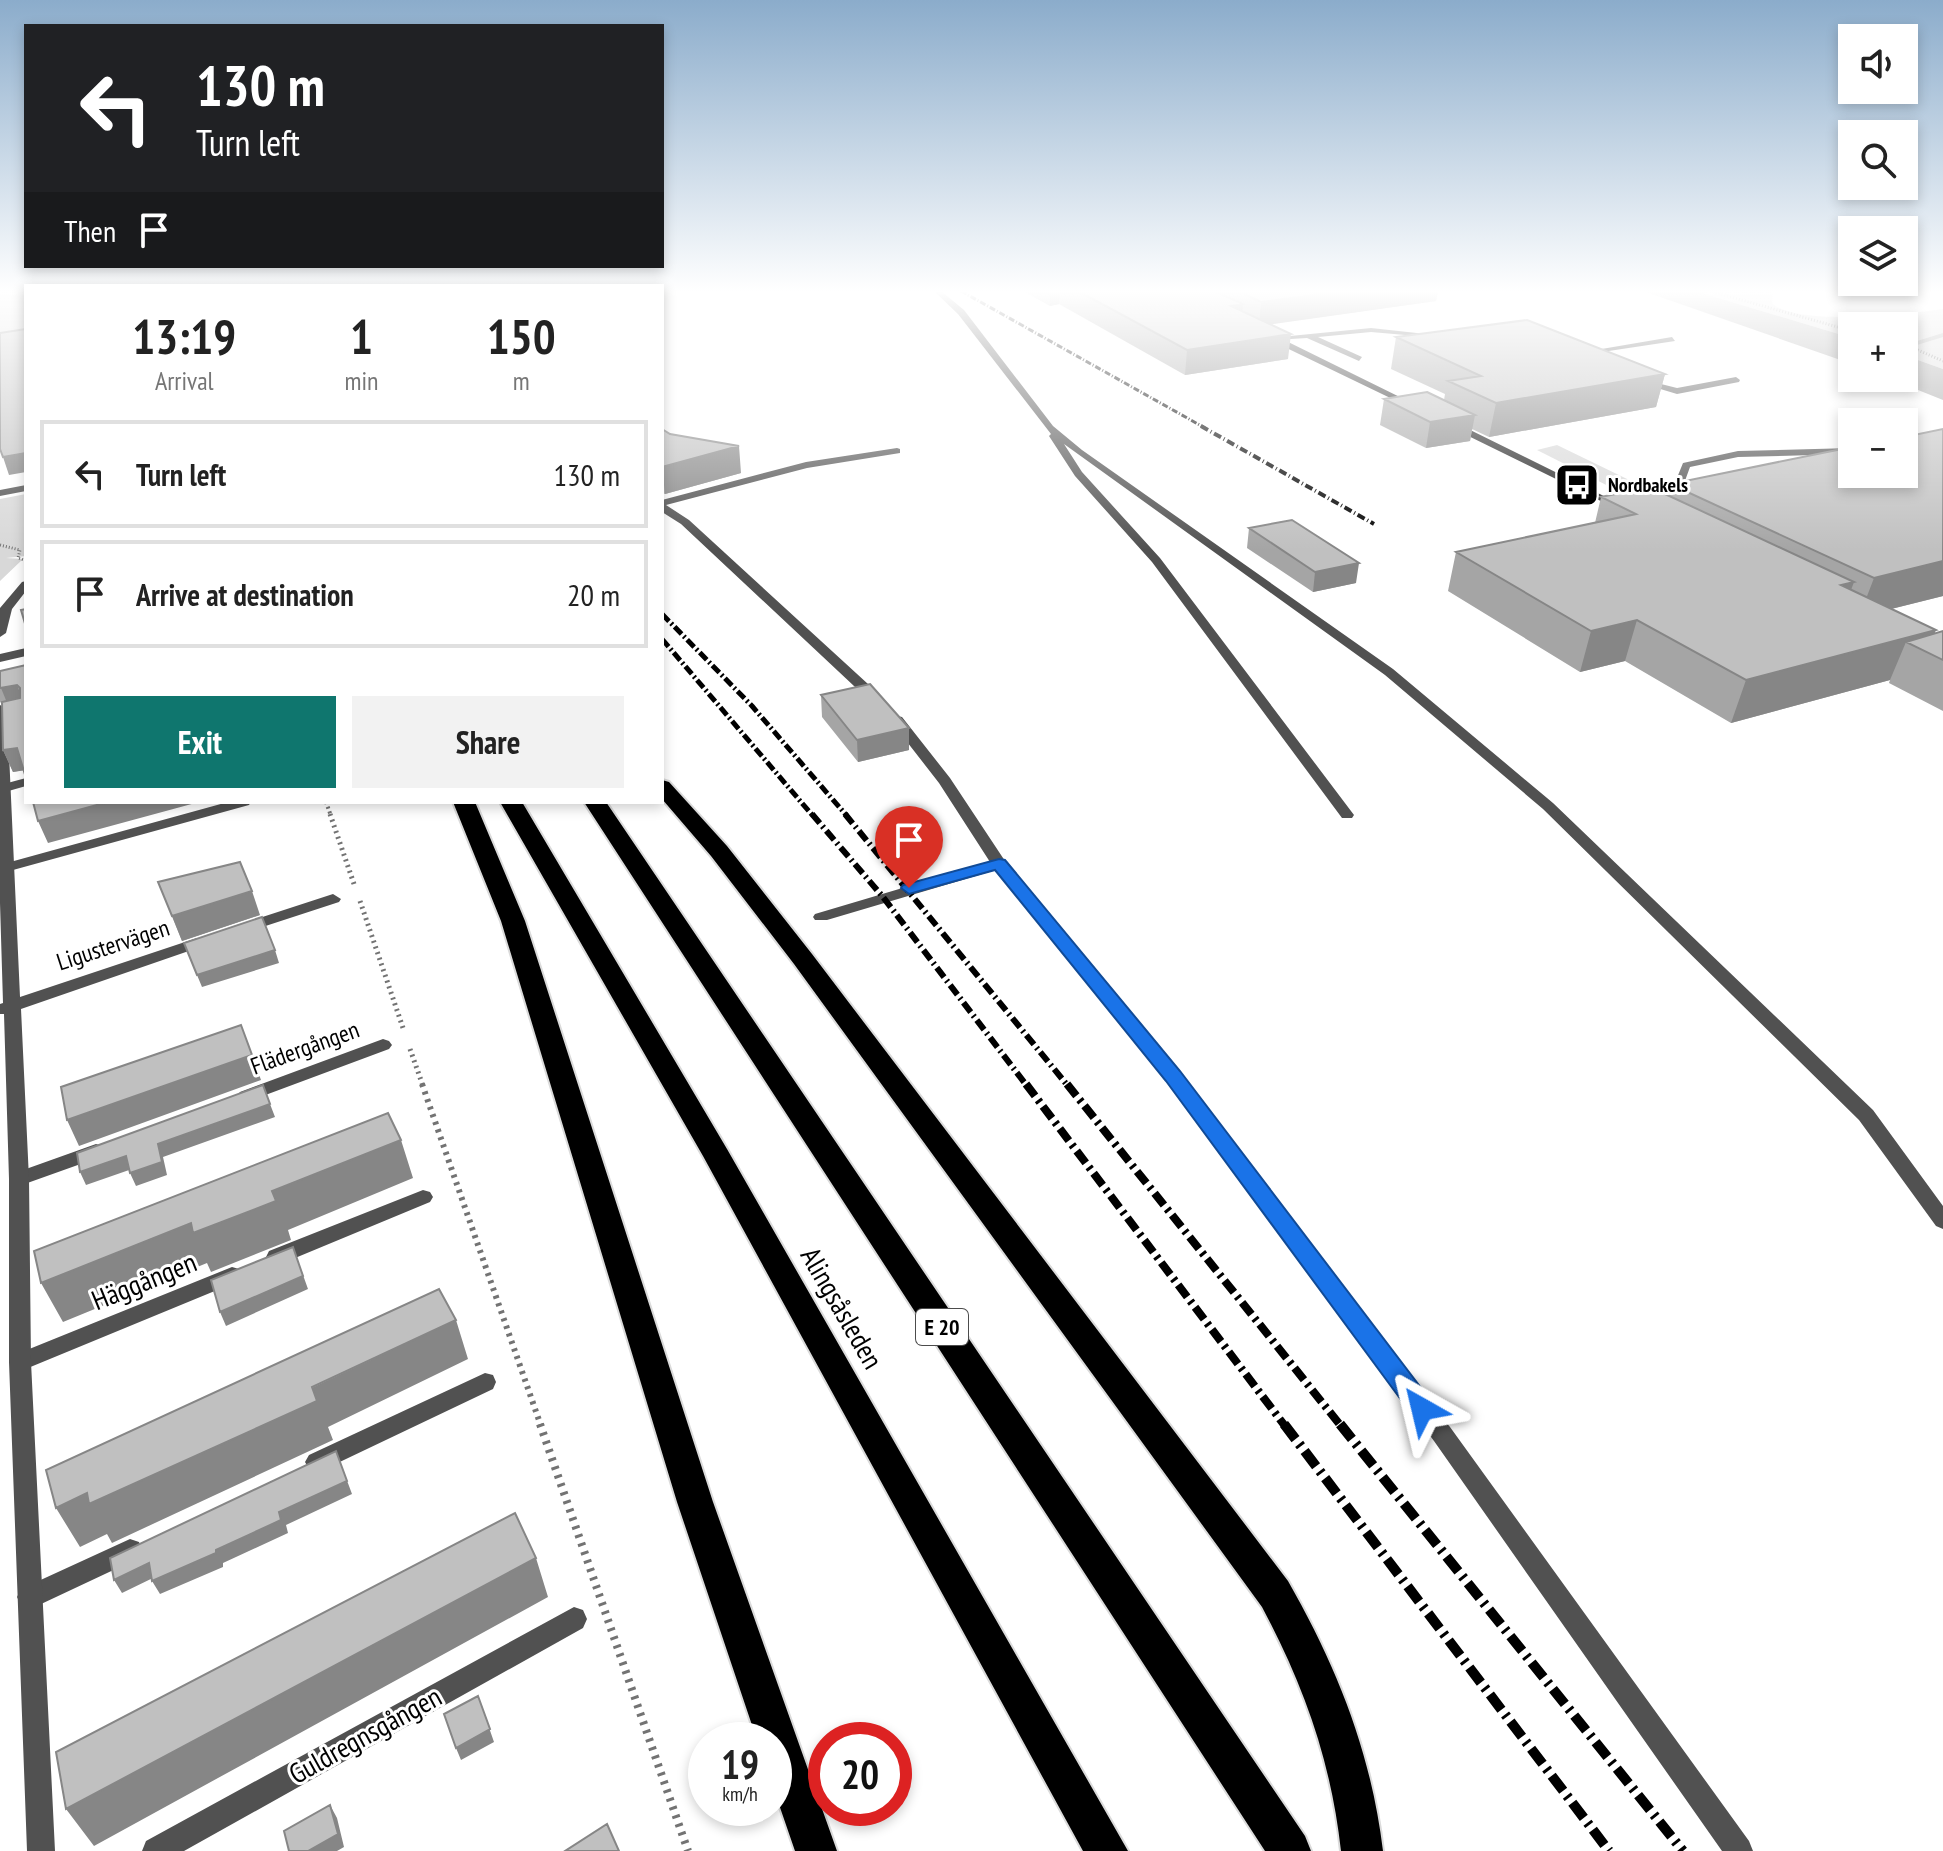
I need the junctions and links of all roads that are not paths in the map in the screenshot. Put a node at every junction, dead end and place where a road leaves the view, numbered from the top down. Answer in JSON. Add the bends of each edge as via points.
{"nodes":[{"id":1,"x":1011,"y":377,"type":"edge"},
{"id":2,"x":1354,"y":377,"type":"edge"},
{"id":3,"x":1633,"y":380,"type":"edge"},
{"id":4,"x":1736,"y":380,"type":"dead end"},
{"id":5,"x":1426,"y":412,"type":"edge"},
{"id":6,"x":1439,"y":419,"type":"edge"},
{"id":7,"x":1050,"y":428,"type":"junction"},
{"id":8,"x":897,"y":451,"type":"dead end"},
{"id":9,"x":1838,"y":451,"type":"edge"},
{"id":10,"x":24,"y":488,"type":"edge"},
{"id":11,"x":0,"y":493,"type":"edge"},
{"id":12,"x":664,"y":504,"type":"edge"},
{"id":13,"x":1661,"y":504,"type":"edge"},
{"id":14,"x":664,"y":506,"type":"edge"},
{"id":15,"x":1630,"y":511,"type":"edge"},
{"id":16,"x":20,"y":597,"type":"edge"},
{"id":17,"x":0,"y":633,"type":"edge"},
{"id":18,"x":24,"y":652,"type":"edge"},
{"id":19,"x":0,"y":658,"type":"edge"},
{"id":20,"x":4,"y":715,"type":"edge"},
{"id":21,"x":16,"y":785,"type":"edge"},
{"id":22,"x":664,"y":788,"type":"edge"},
{"id":23,"x":237,"y":804,"type":"edge"},
{"id":24,"x":465,"y":804,"type":"edge"},
{"id":25,"x":512,"y":804,"type":"edge"},
{"id":26,"x":596,"y":804,"type":"edge"},
{"id":27,"x":1347,"y":815,"type":"dead end"},
{"id":28,"x":999,"y":864,"type":"junction"},
{"id":29,"x":8,"y":867,"type":"junction"},
{"id":30,"x":333,"y":899,"type":"dead end"},
{"id":31,"x":821,"y":917,"type":"dead end"},
{"id":32,"x":5,"y":1007,"type":"edge"},
{"id":33,"x":383,"y":1045,"type":"dead end"},
{"id":34,"x":223,"y":1104,"type":"edge"},
{"id":35,"x":121,"y":1142,"type":"edge"},
{"id":36,"x":19,"y":1179,"type":"junction"},
{"id":37,"x":423,"y":1197,"type":"dead end"},
{"id":38,"x":1943,"y":1221,"type":"edge"},
{"id":39,"x":20,"y":1362,"type":"junction"},
{"id":40,"x":485,"y":1382,"type":"dead end"},
{"id":41,"x":300,"y":1469,"type":"edge"},
{"id":42,"x":158,"y":1537,"type":"edge"},
{"id":43,"x":30,"y":1597,"type":"junction"},
{"id":44,"x":574,"y":1619,"type":"dead end"},
{"id":45,"x":41,"y":1851,"type":"edge"},
{"id":46,"x":156,"y":1851,"type":"edge"},
{"id":47,"x":816,"y":1851,"type":"edge"},
{"id":48,"x":1107,"y":1851,"type":"edge"},
{"id":49,"x":1290,"y":1851,"type":"edge"},
{"id":50,"x":1362,"y":1851,"type":"edge"},
{"id":51,"x":1739,"y":1851,"type":"edge"}],
"edges":[{"from":1,"to":7,"type":"street"},
{"from":2,"to":5,"type":"street"},
{"from":3,"to":4,"type":"street","via":[[1677,391]]},
{"from":6,"to":15,"type":"street"},
{"from":7,"to":27,"type":"street","via":[[1070,464],[1156,560]]},
{"from":7,"to":38,"type":"street","via":[[1389,672],[1548,806],[1866,1115]]},
{"from":8,"to":12,"type":"street","via":[[806,465]]},
{"from":9,"to":13,"type":"street","via":[[1738,454],[1686,465],[1675,499]]},
{"from":10,"to":11,"type":"street"},
{"from":14,"to":28,"type":"street","via":[[890,712],[945,781]]},
{"from":16,"to":17,"type":"street","via":[[6,608]]},
{"from":18,"to":19,"type":"street"},
{"from":20,"to":21,"type":"street"},
{"from":21,"to":29,"type":"street"},
{"from":22,"to":50,"type":"highway","via":[[803,959],[1248,1555],[1325,1688],[1346,1746]]},
{"from":23,"to":29,"type":"street"},
{"from":24,"to":47,"type":"highway","via":[[513,921],[695,1502]]},
{"from":25,"to":48,"type":"highway","name":"Alingsåsleden","via":[[717,1156]]},
{"from":26,"to":49,"type":"highway","number":"E 20"},
{"from":28,"to":31,"type":"street"},
{"from":28,"to":51,"type":"street","via":[[1192,1101],[1442,1434]]},
{"from":29,"to":32,"type":"street"},
{"from":30,"to":32,"type":"street","name":"Ligustervägen"},
{"from":32,"to":36,"type":"street"},
{"from":33,"to":34,"type":"street","name":"Flädergången"},
{"from":35,"to":36,"type":"street"},
{"from":36,"to":39,"type":"street"},
{"from":37,"to":39,"type":"street","name":"Häggången"},
{"from":39,"to":43,"type":"street"},
{"from":40,"to":41,"type":"street"},
{"from":42,"to":43,"type":"street"},
{"from":43,"to":45,"type":"street"},
{"from":44,"to":46,"type":"street","name":"Guldregnsgången"}]}
